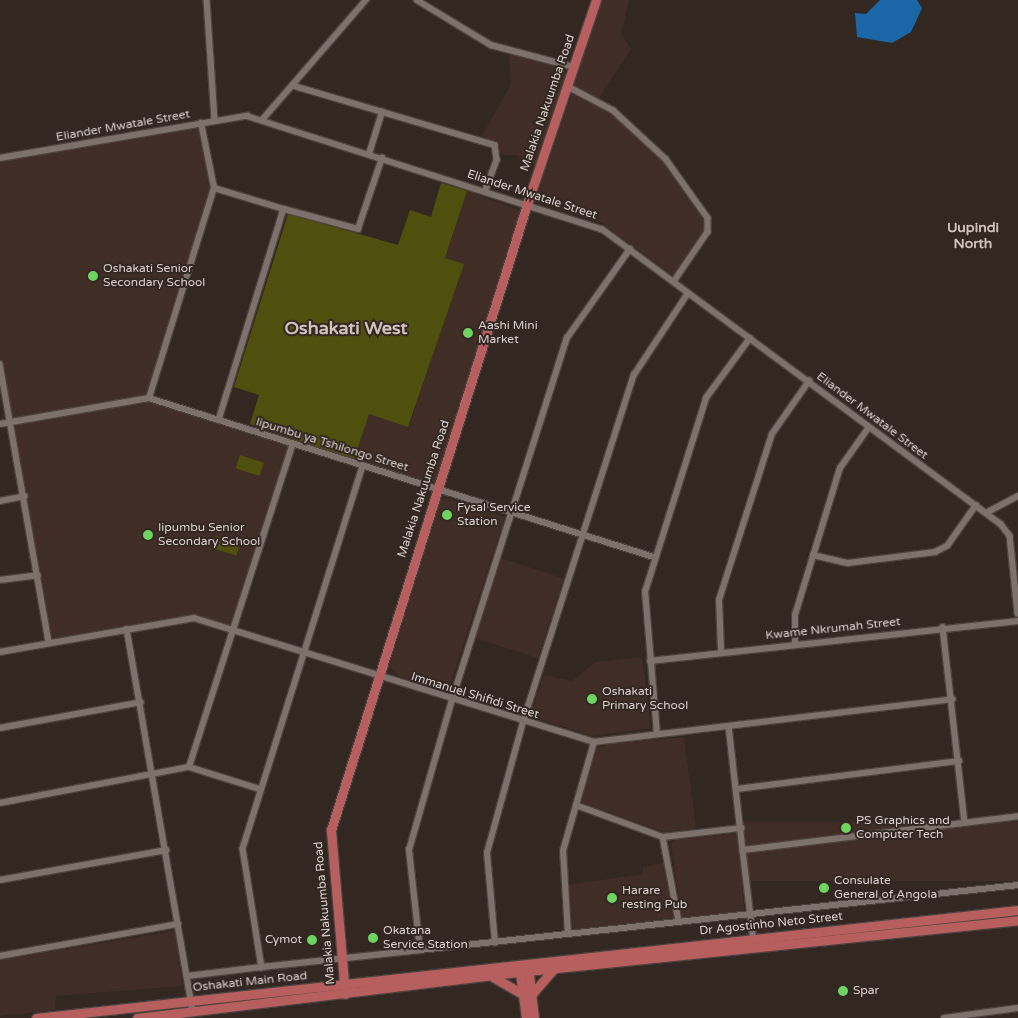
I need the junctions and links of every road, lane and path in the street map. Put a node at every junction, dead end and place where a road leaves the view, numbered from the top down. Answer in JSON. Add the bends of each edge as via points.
{"nodes":[{"id":1,"x":207,"y":0,"type":"edge"},
{"id":2,"x":366,"y":0,"type":"edge"},
{"id":3,"x":417,"y":0,"type":"edge"},
{"id":4,"x":596,"y":0,"type":"edge"},
{"id":5,"x":574,"y":67,"type":"junction"},
{"id":6,"x":294,"y":86,"type":"junction"},
{"id":7,"x":567,"y":86,"type":"junction"},
{"id":8,"x":382,"y":112,"type":"junction"},
{"id":9,"x":262,"y":120,"type":"junction"},
{"id":10,"x":215,"y":121,"type":"junction"},
{"id":11,"x":201,"y":123,"type":"junction"},
{"id":12,"x":369,"y":154,"type":"junction"},
{"id":13,"x":0,"y":158,"type":"edge"},
{"id":14,"x":382,"y":158,"type":"junction"},
{"id":15,"x":214,"y":188,"type":"junction"},
{"id":16,"x":486,"y":191,"type":"junction"},
{"id":17,"x":527,"y":204,"type":"junction"},
{"id":18,"x":284,"y":209,"type":"junction"},
{"id":19,"x":630,"y":249,"type":"junction"},
{"id":20,"x":674,"y":282,"type":"junction"},
{"id":21,"x":688,"y":293,"type":"junction"},
{"id":22,"x":750,"y":338,"type":"junction"},
{"id":23,"x":0,"y":364,"type":"edge"},
{"id":24,"x":809,"y":381,"type":"junction"},
{"id":25,"x":149,"y":398,"type":"junction"},
{"id":26,"x":219,"y":420,"type":"junction"},
{"id":27,"x":10,"y":422,"type":"junction"},
{"id":28,"x":0,"y":424,"type":"edge"},
{"id":29,"x":869,"y":427,"type":"junction"},
{"id":30,"x":293,"y":444,"type":"junction"},
{"id":31,"x":363,"y":466,"type":"junction"},
{"id":32,"x":438,"y":489,"type":"junction"},
{"id":33,"x":25,"y":496,"type":"junction"},
{"id":34,"x":1018,"y":496,"type":"edge"},
{"id":35,"x":0,"y":501,"type":"edge"},
{"id":36,"x":976,"y":505,"type":"junction"},
{"id":37,"x":512,"y":512,"type":"junction"},
{"id":38,"x":986,"y":513,"type":"junction"},
{"id":39,"x":584,"y":534,"type":"junction"},
{"id":40,"x":813,"y":555,"type":"junction"},
{"id":41,"x":654,"y":557,"type":"junction"},
{"id":42,"x":38,"y":575,"type":"junction"},
{"id":43,"x":0,"y":580,"type":"edge"},
{"id":44,"x":1018,"y":614,"type":"edge"},
{"id":45,"x":1018,"y":621,"type":"edge"},
{"id":46,"x":943,"y":626,"type":"junction"},
{"id":47,"x":127,"y":630,"type":"junction"},
{"id":48,"x":234,"y":630,"type":"junction"},
{"id":49,"x":48,"y":643,"type":"junction"},
{"id":50,"x":795,"y":643,"type":"junction"},
{"id":51,"x":721,"y":651,"type":"junction"},
{"id":52,"x":0,"y":652,"type":"edge"},
{"id":53,"x":303,"y":652,"type":"junction"},
{"id":54,"x":650,"y":660,"type":"junction"},
{"id":55,"x":378,"y":676,"type":"junction"},
{"id":56,"x":952,"y":699,"type":"junction"},
{"id":57,"x":452,"y":700,"type":"junction"},
{"id":58,"x":141,"y":702,"type":"junction"},
{"id":59,"x":522,"y":722,"type":"junction"},
{"id":60,"x":729,"y":726,"type":"junction"},
{"id":61,"x":0,"y":728,"type":"edge"},
{"id":62,"x":657,"y":734,"type":"junction"},
{"id":63,"x":594,"y":742,"type":"junction"},
{"id":64,"x":959,"y":761,"type":"junction"},
{"id":65,"x":189,"y":767,"type":"junction"},
{"id":66,"x":154,"y":776,"type":"junction"},
{"id":67,"x":260,"y":789,"type":"junction"},
{"id":68,"x":737,"y":789,"type":"junction"},
{"id":69,"x":0,"y":803,"type":"edge"},
{"id":70,"x":576,"y":805,"type":"junction"},
{"id":71,"x":1018,"y":816,"type":"edge"},
{"id":72,"x":966,"y":823,"type":"junction"},
{"id":73,"x":741,"y":828,"type":"junction"},
{"id":74,"x":663,"y":837,"type":"junction"},
{"id":75,"x":166,"y":850,"type":"junction"},
{"id":76,"x":743,"y":850,"type":"junction"},
{"id":77,"x":0,"y":880,"type":"edge"},
{"id":78,"x":1018,"y":885,"type":"edge"},
{"id":79,"x":1018,"y":910,"type":"edge"},
{"id":80,"x":750,"y":913,"type":"junction"},
{"id":81,"x":1018,"y":920,"type":"edge"},
{"id":82,"x":679,"y":922,"type":"junction"},
{"id":83,"x":178,"y":924,"type":"junction"},
{"id":84,"x":568,"y":934,"type":"junction"},
{"id":85,"x":754,"y":939,"type":"junction"},
{"id":86,"x":495,"y":943,"type":"junction"},
{"id":87,"x":420,"y":950,"type":"junction"},
{"id":88,"x":755,"y":950,"type":"junction"},
{"id":89,"x":0,"y":956,"type":"edge"},
{"id":90,"x":341,"y":960,"type":"junction"},
{"id":91,"x":523,"y":961,"type":"junction"},
{"id":92,"x":262,"y":967,"type":"junction"},
{"id":93,"x":553,"y":970,"type":"junction"},
{"id":94,"x":524,"y":972,"type":"junction"},
{"id":95,"x":188,"y":976,"type":"junction"},
{"id":96,"x":491,"y":976,"type":"junction"},
{"id":97,"x":344,"y":984,"type":"junction"},
{"id":98,"x":345,"y":994,"type":"junction"},
{"id":99,"x":527,"y":995,"type":"junction"},
{"id":100,"x":191,"y":1001,"type":"junction"},
{"id":101,"x":1018,"y":1008,"type":"edge"},
{"id":102,"x":193,"y":1012,"type":"junction"},
{"id":103,"x":94,"y":1015,"type":"edge"},
{"id":104,"x":36,"y":1018,"type":"edge"},
{"id":105,"x":137,"y":1018,"type":"edge"},
{"id":106,"x":526,"y":1018,"type":"edge"},
{"id":107,"x":534,"y":1018,"type":"edge"},
{"id":108,"x":944,"y":1018,"type":"edge"}],
"edges":[{"from":1,"to":10,"type":"street"},
{"from":2,"to":6,"type":"street"},
{"from":3,"to":5,"type":"street","via":[[491,44]]},
{"from":4,"to":5,"type":"main road","name":"Malakia Nakuumba Road"},
{"from":5,"to":7,"type":"main road","name":"Malakia Nakuumba Road"},
{"from":6,"to":8,"type":"street"},
{"from":6,"to":9,"type":"street"},
{"from":7,"to":17,"type":"main road","name":"Malakia Nakuumba Road"},
{"from":7,"to":20,"type":"street","via":[[612,110],[666,159],[708,218],[708,232]]},
{"from":8,"to":12,"type":"street"},
{"from":8,"to":16,"type":"street","via":[[495,145],[497,160]]},
{"from":9,"to":10,"type":"street","name":"Eliander Mwatale Street","via":[[247,116]]},
{"from":9,"to":12,"type":"street","name":"Eliander Mwatale Street"},
{"from":10,"to":11,"type":"street","name":"Eliander Mwatale Street"},
{"from":11,"to":13,"type":"street","name":"Eliander Mwatale Street"},
{"from":11,"to":15,"type":"street"},
{"from":12,"to":14,"type":"street","name":"Eliander Mwatale Street"},
{"from":14,"to":16,"type":"street","name":"Eliander Mwatale Street"},
{"from":14,"to":18,"type":"street","via":[[358,229]]},
{"from":15,"to":18,"type":"street"},
{"from":15,"to":25,"type":"street"},
{"from":16,"to":17,"type":"street","name":"Eliander Mwatale Street"},
{"from":17,"to":19,"type":"street","name":"Eliander Mwatale Street","via":[[602,229]]},
{"from":17,"to":32,"type":"main road","name":"Malakia Nakuumba Road"},
{"from":18,"to":26,"type":"street"},
{"from":19,"to":20,"type":"street","name":"Eliander Mwatale Street"},
{"from":19,"to":37,"type":"street","via":[[572,327]]},
{"from":20,"to":21,"type":"street","name":"Eliander Mwatale Street"},
{"from":21,"to":22,"type":"street","name":"Eliander Mwatale Street"},
{"from":21,"to":39,"type":"street","via":[[638,363]]},
{"from":22,"to":24,"type":"street","name":"Eliander Mwatale Street"},
{"from":22,"to":41,"type":"street","via":[[706,398]]},
{"from":23,"to":27,"type":"street"},
{"from":24,"to":29,"type":"street","name":"Eliander Mwatale Street"},
{"from":24,"to":51,"type":"street","via":[[772,434],[719,600]]},
{"from":25,"to":26,"type":"street","name":"Iipumbu ya Tshilongo Street"},
{"from":25,"to":27,"type":"street","name":"Iipumbu ya Tshilongo Street"},
{"from":26,"to":30,"type":"street","name":"Iipumbu ya Tshilongo Street"},
{"from":27,"to":28,"type":"street","name":"Iipumbu ya Tshilongo Street"},
{"from":27,"to":33,"type":"street"},
{"from":29,"to":36,"type":"street","name":"Eliander Mwatale Street"},
{"from":29,"to":40,"type":"street","via":[[840,468]]},
{"from":30,"to":31,"type":"street","name":"Iipumbu ya Tshilongo Street"},
{"from":30,"to":48,"type":"street"},
{"from":31,"to":32,"type":"street","name":"Iipumbu ya Tshilongo Street"},
{"from":31,"to":53,"type":"street"},
{"from":32,"to":37,"type":"street","name":"Iipumbu ya Tshilongo Street"},
{"from":32,"to":55,"type":"main road","name":"Malakia Nakuumba Road"},
{"from":33,"to":35,"type":"street"},
{"from":33,"to":42,"type":"street"},
{"from":34,"to":38,"type":"street"},
{"from":36,"to":38,"type":"street","name":"Eliander Mwatale Street"},
{"from":36,"to":40,"type":"street","via":[[947,546],[934,552],[848,563]]},
{"from":37,"to":39,"type":"street","name":"Iipumbu ya Tshilongo Street"},
{"from":37,"to":57,"type":"street"},
{"from":38,"to":44,"type":"street","name":"Eliander Mwatale Street","via":[[1010,536]]},
{"from":39,"to":41,"type":"street","name":"Iipumbu ya Tshilongo Street"},
{"from":39,"to":59,"type":"street"},
{"from":40,"to":50,"type":"street","via":[[795,615]]},
{"from":41,"to":54,"type":"street","via":[[643,600]]},
{"from":42,"to":43,"type":"street"},
{"from":42,"to":49,"type":"street"},
{"from":45,"to":46,"type":"street","name":"Kwame Nkrumah Street"},
{"from":46,"to":50,"type":"street","name":"Kwame Nkrumah Street"},
{"from":46,"to":56,"type":"street"},
{"from":47,"to":48,"type":"street","name":"Immanuel Shifidi Street","via":[[194,618]]},
{"from":47,"to":49,"type":"street","name":"Immanuel Shifidi Street"},
{"from":47,"to":58,"type":"street"},
{"from":48,"to":53,"type":"street","name":"Immanuel Shifidi Street"},
{"from":48,"to":65,"type":"street"},
{"from":49,"to":52,"type":"street","name":"Immanuel Shifidi Street"},
{"from":50,"to":51,"type":"street","name":"Kwame Nkrumah Street"},
{"from":51,"to":54,"type":"street","name":"Kwame Nkrumah Street"},
{"from":53,"to":55,"type":"street","name":"Immanuel Shifidi Street"},
{"from":53,"to":67,"type":"street"},
{"from":54,"to":62,"type":"street"},
{"from":55,"to":57,"type":"street","name":"Immanuel Shifidi Street"},
{"from":55,"to":90,"type":"main road","name":"Malakia Nakuumba Road","via":[[331,830]]},
{"from":56,"to":60,"type":"street","name":"Immanuel Shifidi Street"},
{"from":56,"to":64,"type":"street"},
{"from":57,"to":59,"type":"street","name":"Immanuel Shifidi Street"},
{"from":57,"to":87,"type":"street","via":[[408,850]]},
{"from":58,"to":61,"type":"street"},
{"from":58,"to":66,"type":"street"},
{"from":59,"to":63,"type":"street","name":"Immanuel Shifidi Street"},
{"from":59,"to":86,"type":"street","via":[[487,854]]},
{"from":60,"to":62,"type":"street","name":"Immanuel Shifidi Street"},
{"from":60,"to":68,"type":"street"},
{"from":62,"to":63,"type":"street","name":"Immanuel Shifidi Street"},
{"from":63,"to":70,"type":"street"},
{"from":64,"to":68,"type":"street"},
{"from":64,"to":72,"type":"street"},
{"from":65,"to":66,"type":"street"},
{"from":65,"to":67,"type":"street"},
{"from":66,"to":69,"type":"street"},
{"from":66,"to":75,"type":"street"},
{"from":67,"to":92,"type":"street","via":[[242,855]]},
{"from":68,"to":73,"type":"street"},
{"from":70,"to":74,"type":"street"},
{"from":70,"to":84,"type":"street","via":[[562,858]]},
{"from":71,"to":72,"type":"street"},
{"from":72,"to":76,"type":"street"},
{"from":73,"to":74,"type":"street"},
{"from":73,"to":76,"type":"street"},
{"from":74,"to":82,"type":"street"},
{"from":75,"to":77,"type":"street"},
{"from":75,"to":83,"type":"street"},
{"from":76,"to":80,"type":"street"},
{"from":78,"to":80,"type":"street"},
{"from":79,"to":85,"type":"main road","name":"Dr Agostinho Neto Street"},
{"from":80,"to":82,"type":"street"},
{"from":80,"to":85,"type":"street"},
{"from":81,"to":88,"type":"main road","name":"Dr Agostinho Neto Street"},
{"from":82,"to":84,"type":"street"},
{"from":83,"to":89,"type":"street"},
{"from":83,"to":95,"type":"street"},
{"from":84,"to":86,"type":"street"},
{"from":85,"to":88,"type":"street"},
{"from":85,"to":91,"type":"main road","name":"Dr Agostinho Neto Street"},
{"from":86,"to":87,"type":"street"},
{"from":87,"to":90,"type":"street"},
{"from":88,"to":93,"type":"main road","name":"Dr Agostinho Neto Street"},
{"from":90,"to":92,"type":"street"},
{"from":90,"to":97,"type":"main road","name":"Malakia Nakuumba Road"},
{"from":91,"to":94,"type":"main road"},
{"from":91,"to":97,"type":"main road","name":"Oshakati Main Road"},
{"from":92,"to":95,"type":"street"},
{"from":93,"to":94,"type":"main road","name":"Dr Agostinho Neto Street"},
{"from":93,"to":99,"type":"main road","via":[[542,977]]},
{"from":94,"to":96,"type":"main road","name":"Oshakati Main Road"},
{"from":94,"to":99,"type":"main road"},
{"from":95,"to":100,"type":"street"},
{"from":96,"to":98,"type":"main road","name":"Oshakati Main Road"},
{"from":96,"to":99,"type":"main road"},
{"from":97,"to":98,"type":"main road","name":"Malakia Nakuumba Road"},
{"from":97,"to":100,"type":"main road","name":"Oshakati Main Road"},
{"from":98,"to":102,"type":"main road","name":"Oshakati Main Road"},
{"from":99,"to":106,"type":"main road"},
{"from":99,"to":107,"type":"main road"},
{"from":100,"to":102,"type":"street"},
{"from":100,"to":103,"type":"main road","name":"Oshakati Main Road"},
{"from":101,"to":108,"type":"street"},
{"from":102,"to":105,"type":"main road","name":"Oshakati Main Road"},
{"from":103,"to":104,"type":"main road","name":"Oshakati Main Road"}]}
